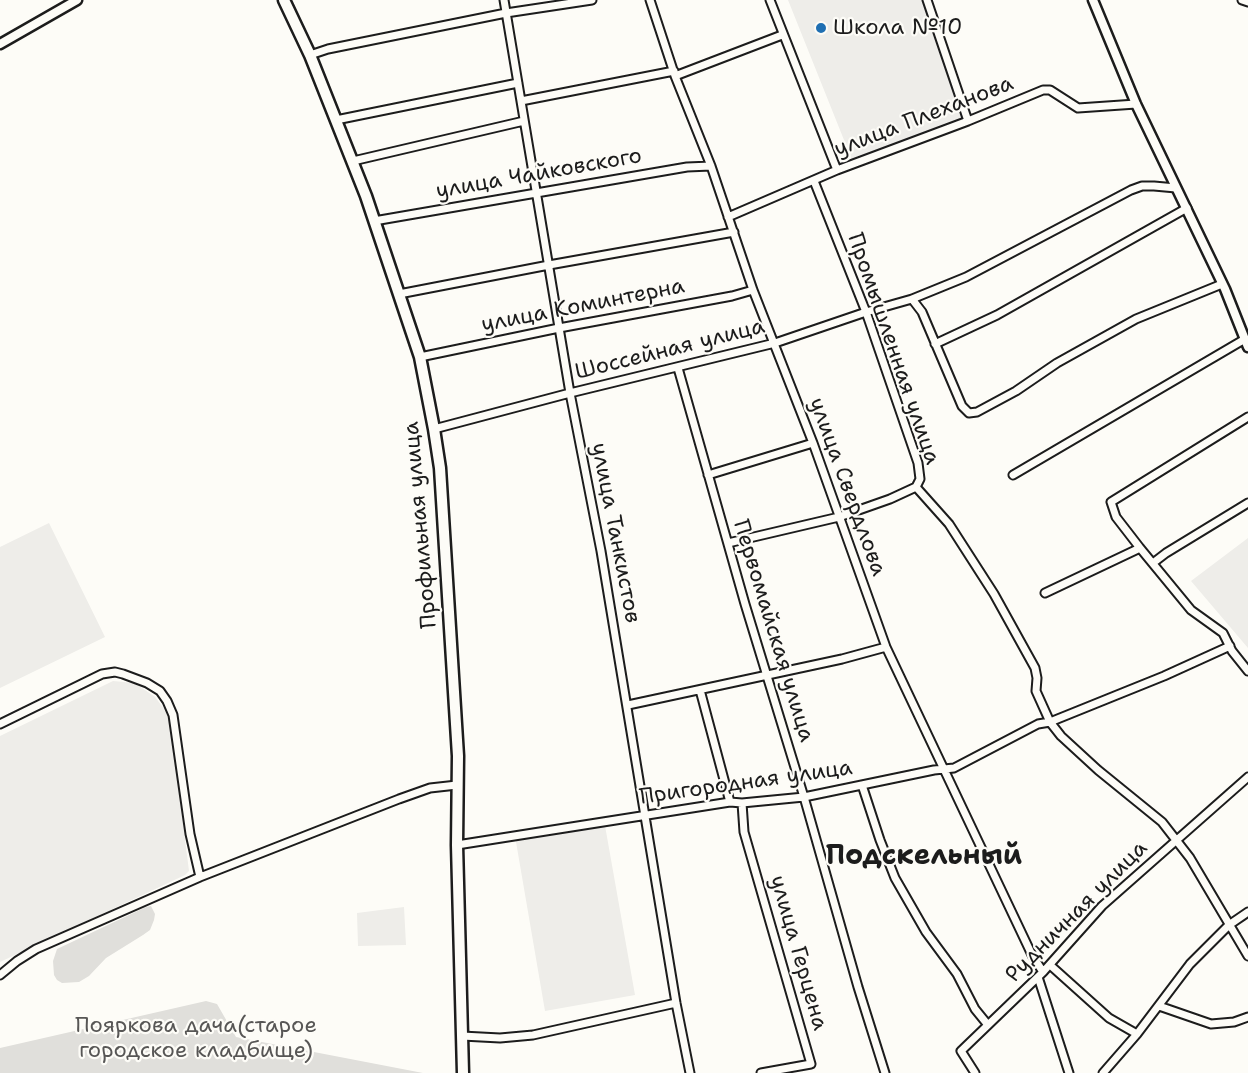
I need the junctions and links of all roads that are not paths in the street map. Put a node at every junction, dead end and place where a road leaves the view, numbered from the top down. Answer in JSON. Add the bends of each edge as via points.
{"nodes":[{"id":1,"x":77,"y":0,"type":"edge"},
{"id":2,"x":284,"y":0,"type":"edge"},
{"id":3,"x":504,"y":0,"type":"edge"},
{"id":4,"x":592,"y":0,"type":"edge"},
{"id":5,"x":650,"y":0,"type":"edge"},
{"id":6,"x":770,"y":0,"type":"edge"},
{"id":7,"x":927,"y":0,"type":"edge"},
{"id":8,"x":1093,"y":0,"type":"edge"},
{"id":9,"x":1242,"y":0,"type":"edge"},
{"id":10,"x":1248,"y":2,"type":"edge"},
{"id":11,"x":506,"y":13,"type":"junction"},
{"id":12,"x":782,"y":35,"type":"junction"},
{"id":13,"x":0,"y":44,"type":"edge"},
{"id":14,"x":310,"y":55,"type":"junction"},
{"id":15,"x":674,"y":74,"type":"junction"},
{"id":16,"x":518,"y":83,"type":"junction"},
{"id":17,"x":521,"y":101,"type":"junction"},
{"id":18,"x":1136,"y":104,"type":"junction"},
{"id":19,"x":336,"y":120,"type":"junction"},
{"id":20,"x":524,"y":121,"type":"junction"},
{"id":21,"x":968,"y":121,"type":"junction"},
{"id":22,"x":353,"y":161,"type":"junction"},
{"id":23,"x":711,"y":166,"type":"junction"},
{"id":24,"x":837,"y":170,"type":"junction"},
{"id":25,"x":814,"y":181,"type":"junction"},
{"id":26,"x":1176,"y":188,"type":"junction"},
{"id":27,"x":536,"y":192,"type":"junction"},
{"id":28,"x":1186,"y":208,"type":"junction"},
{"id":29,"x":728,"y":217,"type":"junction"},
{"id":30,"x":374,"y":221,"type":"junction"},
{"id":31,"x":734,"y":232,"type":"junction"},
{"id":32,"x":549,"y":265,"type":"junction"},
{"id":33,"x":1222,"y":284,"type":"junction"},
{"id":34,"x":753,"y":290,"type":"junction"},
{"id":35,"x":399,"y":294,"type":"junction"},
{"id":36,"x":912,"y":299,"type":"junction"},
{"id":37,"x":866,"y":312,"type":"junction"},
{"id":38,"x":559,"y":328,"type":"junction"},
{"id":39,"x":775,"y":343,"type":"junction"},
{"id":40,"x":1246,"y":343,"type":"edge"},
{"id":41,"x":935,"y":344,"type":"junction"},
{"id":42,"x":420,"y":357,"type":"junction"},
{"id":43,"x":678,"y":368,"type":"junction"},
{"id":44,"x":570,"y":393,"type":"junction"},
{"id":45,"x":1248,"y":417,"type":"edge"},
{"id":46,"x":434,"y":429,"type":"junction"},
{"id":47,"x":813,"y":443,"type":"junction"},
{"id":48,"x":1013,"y":474,"type":"dead end"},
{"id":49,"x":708,"y":475,"type":"junction"},
{"id":50,"x":916,"y":488,"type":"junction"},
{"id":51,"x":1248,"y":503,"type":"edge"},
{"id":52,"x":839,"y":517,"type":"junction"},
{"id":53,"x":728,"y":543,"type":"junction"},
{"id":54,"x":1140,"y":548,"type":"junction"},
{"id":55,"x":1152,"y":563,"type":"junction"},
{"id":56,"x":1045,"y":593,"type":"dead end"},
{"id":57,"x":1230,"y":646,"type":"junction"},
{"id":58,"x":886,"y":647,"type":"junction"},
{"id":59,"x":1248,"y":671,"type":"edge"},
{"id":60,"x":767,"y":675,"type":"junction"},
{"id":61,"x":700,"y":690,"type":"junction"},
{"id":62,"x":628,"y":705,"type":"junction"},
{"id":63,"x":1050,"y":723,"type":"junction"},
{"id":64,"x":0,"y":724,"type":"edge"},
{"id":65,"x":945,"y":769,"type":"junction"},
{"id":66,"x":1248,"y":777,"type":"edge"},
{"id":67,"x":457,"y":785,"type":"junction"},
{"id":68,"x":862,"y":785,"type":"junction"},
{"id":69,"x":804,"y":797,"type":"junction"},
{"id":70,"x":730,"y":802,"type":"junction"},
{"id":71,"x":742,"y":803,"type":"junction"},
{"id":72,"x":646,"y":815,"type":"junction"},
{"id":73,"x":1177,"y":840,"type":"junction"},
{"id":74,"x":457,"y":845,"type":"junction"},
{"id":75,"x":200,"y":877,"type":"junction"},
{"id":76,"x":1248,"y":912,"type":"edge"},
{"id":77,"x":1229,"y":925,"type":"junction"},
{"id":78,"x":1248,"y":956,"type":"edge"},
{"id":79,"x":1050,"y":965,"type":"junction"},
{"id":80,"x":0,"y":975,"type":"edge"},
{"id":81,"x":1041,"y":975,"type":"junction"},
{"id":82,"x":676,"y":1003,"type":"junction"},
{"id":83,"x":1159,"y":1006,"type":"junction"},
{"id":84,"x":1248,"y":1017,"type":"edge"},
{"id":85,"x":988,"y":1025,"type":"junction"},
{"id":86,"x":1137,"y":1034,"type":"junction"},
{"id":87,"x":462,"y":1036,"type":"junction"},
{"id":88,"x":463,"y":1073,"type":"edge"},
{"id":89,"x":690,"y":1073,"type":"edge"},
{"id":90,"x":761,"y":1073,"type":"edge"},
{"id":91,"x":885,"y":1073,"type":"edge"},
{"id":92,"x":975,"y":1073,"type":"edge"},
{"id":93,"x":1069,"y":1073,"type":"edge"},
{"id":94,"x":1103,"y":1073,"type":"edge"}],
"edges":[{"from":1,"to":13,"type":"street"},
{"from":2,"to":14,"type":"main road","name":"Профильная улица"},
{"from":3,"to":11,"type":"street","name":"улица Танкистов"},
{"from":4,"to":11,"type":"street"},
{"from":5,"to":15,"type":"street","name":"улица Свердлова"},
{"from":6,"to":12,"type":"street"},
{"from":7,"to":21,"type":"street"},
{"from":8,"to":18,"type":"street"},
{"from":9,"to":10,"type":"street"},
{"from":11,"to":14,"type":"street"},
{"from":11,"to":16,"type":"street","name":"улица Танкистов"},
{"from":12,"to":15,"type":"street"},
{"from":12,"to":24,"type":"street"},
{"from":14,"to":19,"type":"main road","name":"Профильная улица"},
{"from":15,"to":17,"type":"street"},
{"from":15,"to":23,"type":"street","name":"улица Свердлова"},
{"from":16,"to":17,"type":"street","name":"улица Танкистов"},
{"from":16,"to":19,"type":"street"},
{"from":17,"to":20,"type":"street","name":"улица Танкистов"},
{"from":18,"to":21,"type":"street","name":"улица Плеханова","via":[[1078,108],[1050,90],[1043,90]]},
{"from":18,"to":26,"type":"street"},
{"from":19,"to":22,"type":"main road","name":"Профильная улица"},
{"from":20,"to":22,"type":"street"},
{"from":20,"to":27,"type":"street","name":"улица Танкистов"},
{"from":21,"to":24,"type":"street","name":"улица Плеханова"},
{"from":22,"to":30,"type":"main road","name":"Профильная улица"},
{"from":23,"to":27,"type":"street","name":"улица Чайковского","via":[[687,166]]},
{"from":23,"to":29,"type":"street","name":"улица Свердлова"},
{"from":24,"to":25,"type":"street","name":"улица Плеханова"},
{"from":25,"to":29,"type":"street","name":"улица Плеханова"},
{"from":25,"to":37,"type":"street","name":"Промышленная улица"},
{"from":26,"to":28,"type":"street"},
{"from":26,"to":36,"type":"street","name":"Шоссейная улица","via":[[1142,186],[1131,190],[971,274]]},
{"from":27,"to":30,"type":"street","name":"улица Чайковского"},
{"from":27,"to":32,"type":"street","name":"улица Танкистов"},
{"from":28,"to":33,"type":"street"},
{"from":28,"to":41,"type":"street","via":[[997,315]]},
{"from":29,"to":31,"type":"street","name":"улица Свердлова"},
{"from":30,"to":35,"type":"main road","name":"Профильная улица"},
{"from":31,"to":32,"type":"street"},
{"from":31,"to":34,"type":"street","name":"улица Свердлова"},
{"from":32,"to":35,"type":"street"},
{"from":32,"to":38,"type":"street","name":"улица Танкистов"},
{"from":33,"to":40,"type":"street"},
{"from":33,"to":41,"type":"street","via":[[1136,319],[977,412],[969,413],[962,406]]},
{"from":34,"to":38,"type":"street","name":"улица Коминтерна"},
{"from":34,"to":39,"type":"street","name":"улица Свердлова"},
{"from":35,"to":42,"type":"main road","name":"Профильная улица"},
{"from":36,"to":37,"type":"street","name":"Шоссейная улица"},
{"from":36,"to":41,"type":"street"},
{"from":37,"to":39,"type":"street","name":"Шоссейная улица"},
{"from":37,"to":50,"type":"street","name":"Промышленная улица","via":[[918,463],[920,478]]},
{"from":38,"to":42,"type":"street","name":"улица Коминтерна"},
{"from":38,"to":44,"type":"street","name":"улица Танкистов"},
{"from":39,"to":43,"type":"street","name":"Шоссейная улица"},
{"from":39,"to":47,"type":"street","name":"улица Свердлова"},
{"from":40,"to":48,"type":"street"},
{"from":42,"to":46,"type":"main road","name":"Профильная улица"},
{"from":43,"to":44,"type":"street","name":"Шоссейная улица"},
{"from":43,"to":49,"type":"street","name":"Первомайская улица"},
{"from":44,"to":46,"type":"street","name":"Шоссейная улица"},
{"from":44,"to":62,"type":"street","name":"улица Танкистов"},
{"from":45,"to":54,"type":"street","via":[[1111,502],[1116,517]]},
{"from":46,"to":67,"type":"main road","name":"Профильная улица","via":[[440,468]]},
{"from":47,"to":49,"type":"street"},
{"from":47,"to":52,"type":"street","name":"улица Свердлова"},
{"from":49,"to":53,"type":"street","name":"Первомайская улица"},
{"from":50,"to":52,"type":"street"},
{"from":50,"to":63,"type":"street","name":"Промышленная улица","via":[[949,524],[994,594],[1035,668],[1036,691]]},
{"from":51,"to":55,"type":"street"},
{"from":52,"to":53,"type":"street"},
{"from":52,"to":58,"type":"street","name":"улица Свердлова"},
{"from":53,"to":60,"type":"street","name":"Первомайская улица"},
{"from":54,"to":55,"type":"street"},
{"from":54,"to":56,"type":"street"},
{"from":55,"to":57,"type":"street","via":[[1191,610],[1223,633]]},
{"from":57,"to":59,"type":"street"},
{"from":57,"to":63,"type":"street","name":"Пригородная улица"},
{"from":58,"to":60,"type":"street"},
{"from":58,"to":65,"type":"street","name":"улица Свердлова"},
{"from":60,"to":61,"type":"street"},
{"from":60,"to":69,"type":"street","name":"Первомайская улица"},
{"from":61,"to":62,"type":"street"},
{"from":61,"to":70,"type":"street"},
{"from":62,"to":72,"type":"street","name":"улица Танкистов"},
{"from":63,"to":65,"type":"street","name":"Пригородная улица","via":[[1038,724],[954,768]]},
{"from":63,"to":73,"type":"street","name":"Промышленная улица","via":[[1098,770],[1162,822]]},
{"from":64,"to":75,"type":"street","via":[[102,674],[123,674],[160,691],[173,715]]},
{"from":65,"to":68,"type":"street","name":"Пригородная улица"},
{"from":65,"to":81,"type":"street","name":"улица Свердлова"},
{"from":66,"to":73,"type":"street","name":"Рудничная улица"},
{"from":67,"to":74,"type":"main road","name":"Профильная улица"},
{"from":67,"to":75,"type":"street","via":[[430,788],[399,799]]},
{"from":68,"to":69,"type":"street","name":"Пригородная улица"},
{"from":68,"to":85,"type":"street","via":[[895,878]]},
{"from":69,"to":71,"type":"street","name":"Пригородная улица"},
{"from":69,"to":91,"type":"street","name":"Первомайская улица"},
{"from":70,"to":71,"type":"street","name":"Пригородная улица"},
{"from":70,"to":72,"type":"street","name":"Пригородная улица"},
{"from":71,"to":90,"type":"street","name":"улица Герцена","via":[[744,832],[811,1064]]},
{"from":72,"to":74,"type":"street","name":"Пригородная улица"},
{"from":72,"to":82,"type":"street","name":"улица Танкистов"},
{"from":73,"to":77,"type":"street","name":"Промышленная улица"},
{"from":73,"to":79,"type":"street","name":"Рудничная улица","via":[[1102,906]]},
{"from":74,"to":87,"type":"main road","name":"Профильная улица"},
{"from":75,"to":80,"type":"street","via":[[36,949]]},
{"from":76,"to":77,"type":"street"},
{"from":77,"to":78,"type":"street","name":"Промышленная улица"},
{"from":77,"to":83,"type":"street","via":[[1190,964]]},
{"from":79,"to":81,"type":"street","name":"Рудничная улица"},
{"from":79,"to":86,"type":"street","via":[[1109,1018]]},
{"from":81,"to":85,"type":"street","name":"Рудничная улица"},
{"from":81,"to":93,"type":"street","name":"улица Свердлова"},
{"from":82,"to":87,"type":"street","via":[[533,1035]]},
{"from":82,"to":89,"type":"street","name":"улица Танкистов"},
{"from":83,"to":84,"type":"street","via":[[1211,1024]]},
{"from":83,"to":86,"type":"street"},
{"from":85,"to":92,"type":"street","name":"Рудничная улица","via":[[961,1051]]},
{"from":86,"to":94,"type":"street"},
{"from":87,"to":88,"type":"main road","name":"Профильная улица"}]}
